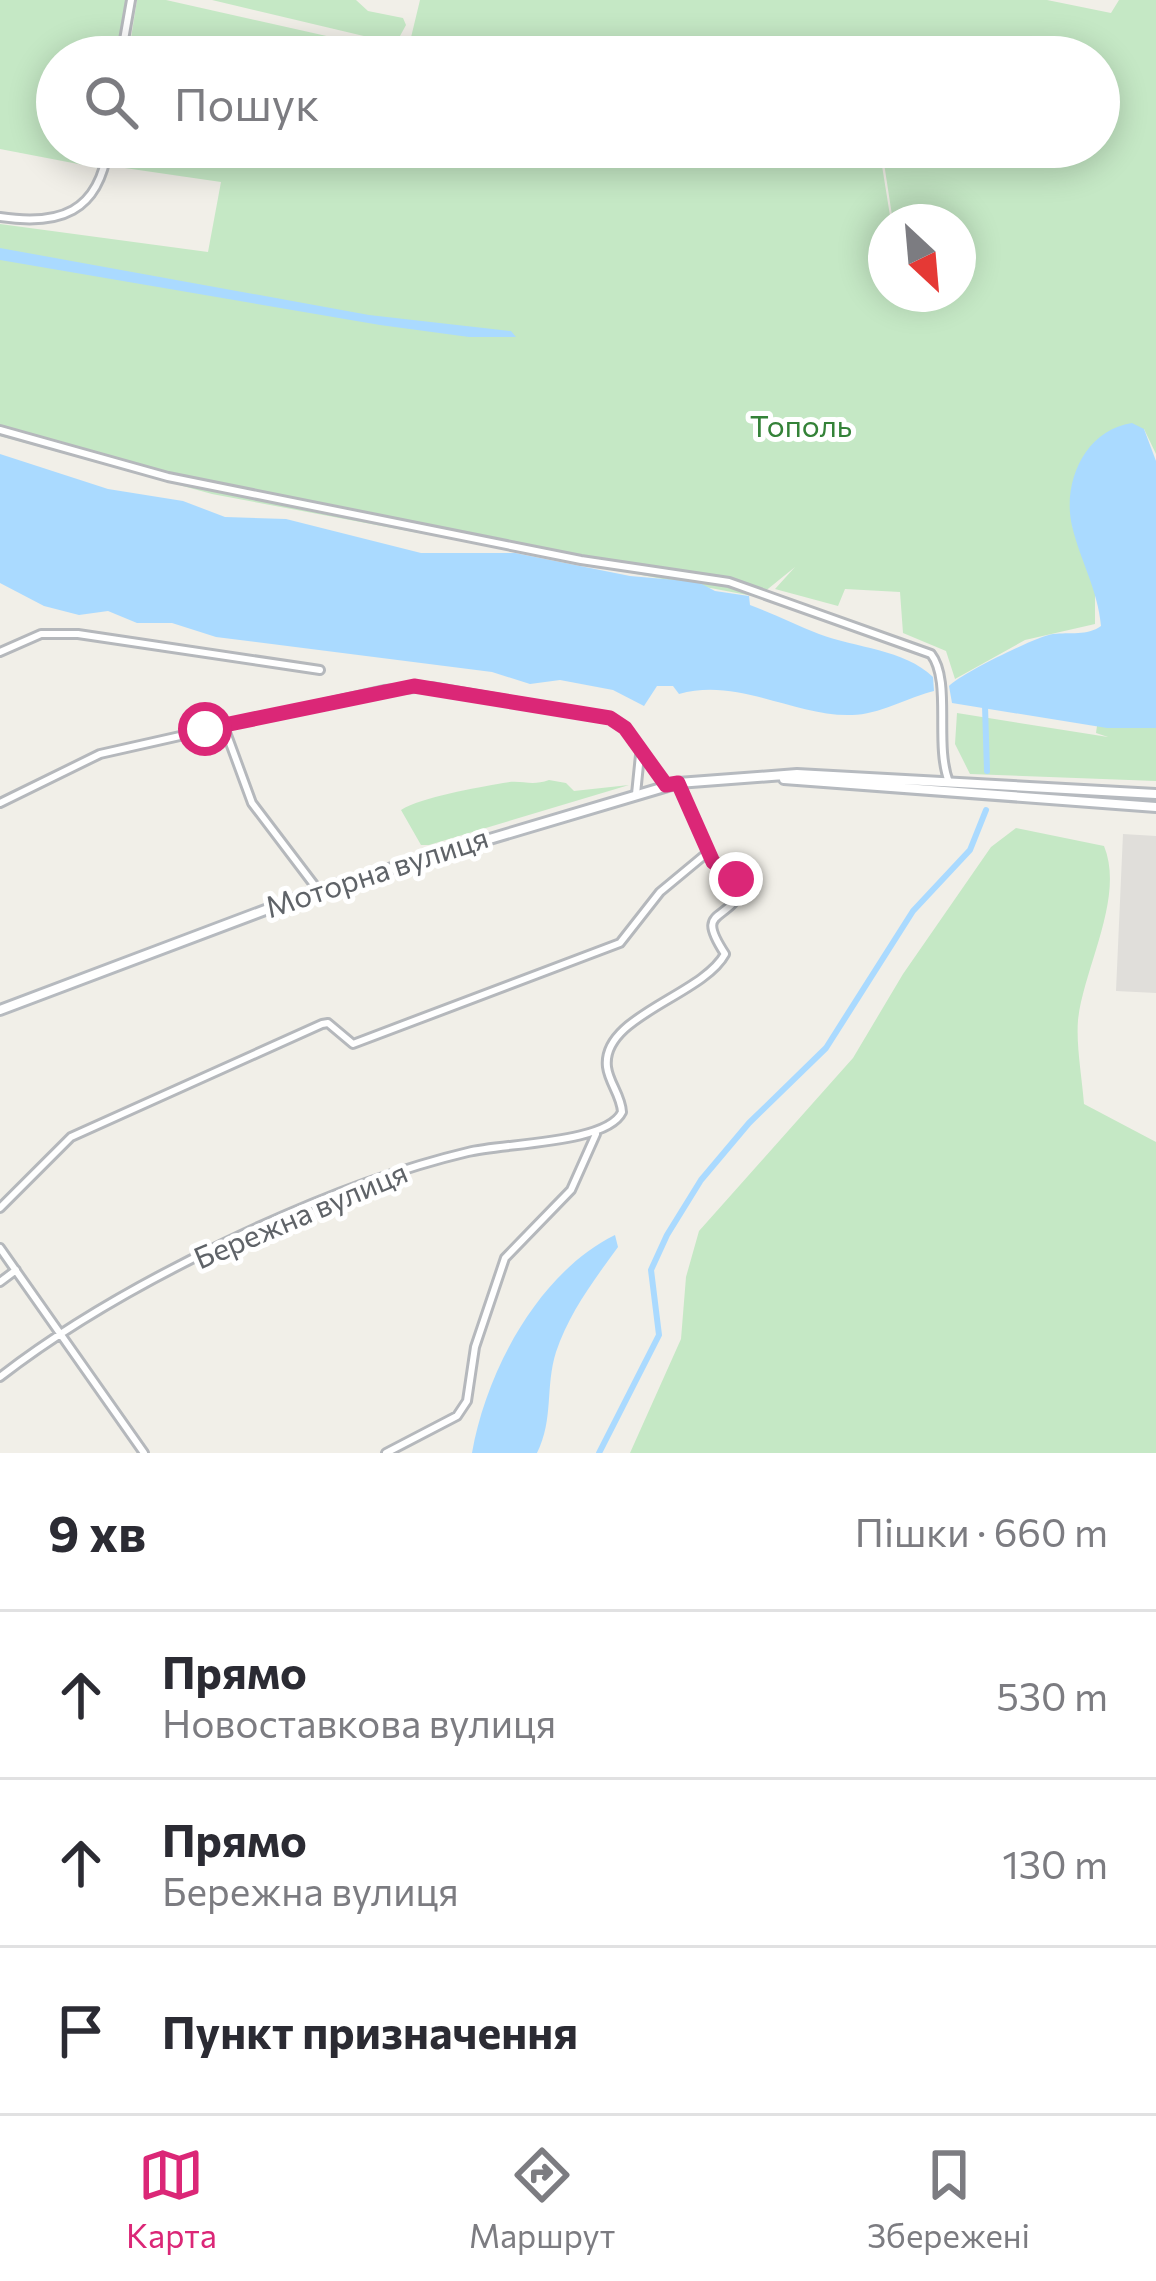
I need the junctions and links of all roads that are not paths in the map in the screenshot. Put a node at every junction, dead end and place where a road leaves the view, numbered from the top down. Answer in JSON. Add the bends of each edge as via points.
{"nodes":[{"id":1,"x":131,"y":0,"type":"edge"},
{"id":2,"x":125,"y":36,"type":"edge"},
{"id":3,"x":103,"y":168,"type":"edge"},
{"id":4,"x":0,"y":217,"type":"edge"},
{"id":5,"x":0,"y":430,"type":"edge"},
{"id":6,"x":0,"y":652,"type":"edge"},
{"id":7,"x":320,"y":670,"type":"dead end"},
{"id":8,"x":224,"y":724,"type":"junction"},
{"id":9,"x":640,"y":755,"type":"junction"},
{"id":10,"x":765,"y":776,"type":"junction"},
{"id":11,"x":949,"y":782,"type":"junction"},
{"id":12,"x":678,"y":783,"type":"junction"},
{"id":13,"x":666,"y":785,"type":"junction"},
{"id":14,"x":1096,"y":791,"type":"junction"},
{"id":15,"x":637,"y":794,"type":"junction"},
{"id":16,"x":1156,"y":794,"type":"edge"},
{"id":17,"x":0,"y":803,"type":"edge"},
{"id":18,"x":1095,"y":803,"type":"junction"},
{"id":19,"x":1156,"y":807,"type":"edge"},
{"id":20,"x":707,"y":853,"type":"junction"},
{"id":21,"x":318,"y":890,"type":"junction"},
{"id":22,"x":0,"y":1010,"type":"edge"},
{"id":23,"x":597,"y":1132,"type":"junction"},
{"id":24,"x":566,"y":1138,"type":"junction"},
{"id":25,"x":584,"y":1151,"type":"junction"},
{"id":26,"x":0,"y":1208,"type":"edge"},
{"id":27,"x":0,"y":1248,"type":"edge"},
{"id":28,"x":16,"y":1270,"type":"junction"},
{"id":29,"x":0,"y":1282,"type":"edge"},
{"id":30,"x":63,"y":1332,"type":"junction"},
{"id":31,"x":0,"y":1377,"type":"edge"},
{"id":32,"x":144,"y":1453,"type":"edge"},
{"id":33,"x":386,"y":1453,"type":"edge"}],
"edges":[{"from":1,"to":2,"type":"street"},
{"from":3,"to":4,"type":"street","via":[[73,211],[50,222]]},
{"from":5,"to":11,"type":"street","via":[[190,482],[729,582],[931,654],[939,666],[940,748]]},
{"from":6,"to":7,"type":"street","via":[[41,634],[78,634]]},
{"from":8,"to":9,"type":"street","via":[[431,687],[610,718]]},
{"from":8,"to":17,"type":"street","via":[[100,754]]},
{"from":8,"to":21,"type":"street","via":[[252,803]]},
{"from":9,"to":13,"type":"street"},
{"from":9,"to":15,"type":"street"},
{"from":10,"to":11,"type":"street"},
{"from":10,"to":12,"type":"street","name":"Моторна вулиця"},
{"from":10,"to":18,"type":"street"},
{"from":11,"to":14,"type":"street"},
{"from":12,"to":13,"type":"street","name":"Моторна вулиця"},
{"from":12,"to":20,"type":"street"},
{"from":13,"to":15,"type":"street","name":"Моторна вулиця"},
{"from":14,"to":16,"type":"street"},
{"from":14,"to":18,"type":"street"},
{"from":15,"to":21,"type":"street","name":"Моторна вулиця"},
{"from":18,"to":19,"type":"street"},
{"from":20,"to":23,"type":"street","via":[[742,885],[709,926],[724,956],[702,981],[616,1037],[607,1064],[622,1112]]},
{"from":20,"to":26,"type":"street","via":[[659,892],[620,943],[353,1044],[322,1024],[71,1137]]},
{"from":21,"to":22,"type":"street","name":"Моторна вулиця"},
{"from":23,"to":24,"type":"street","name":"Бережна вулиця"},
{"from":23,"to":25,"type":"street"},
{"from":24,"to":25,"type":"street"},
{"from":24,"to":30,"type":"street","name":"Бережна вулиця","via":[[499,1144],[342,1192]]},
{"from":25,"to":33,"type":"street","via":[[572,1190],[506,1258],[475,1347],[467,1401],[457,1416]]},
{"from":27,"to":28,"type":"street"},
{"from":28,"to":29,"type":"street"},
{"from":28,"to":30,"type":"street"},
{"from":30,"to":31,"type":"street","name":"Бережна вулиця"},
{"from":30,"to":32,"type":"street"}]}
